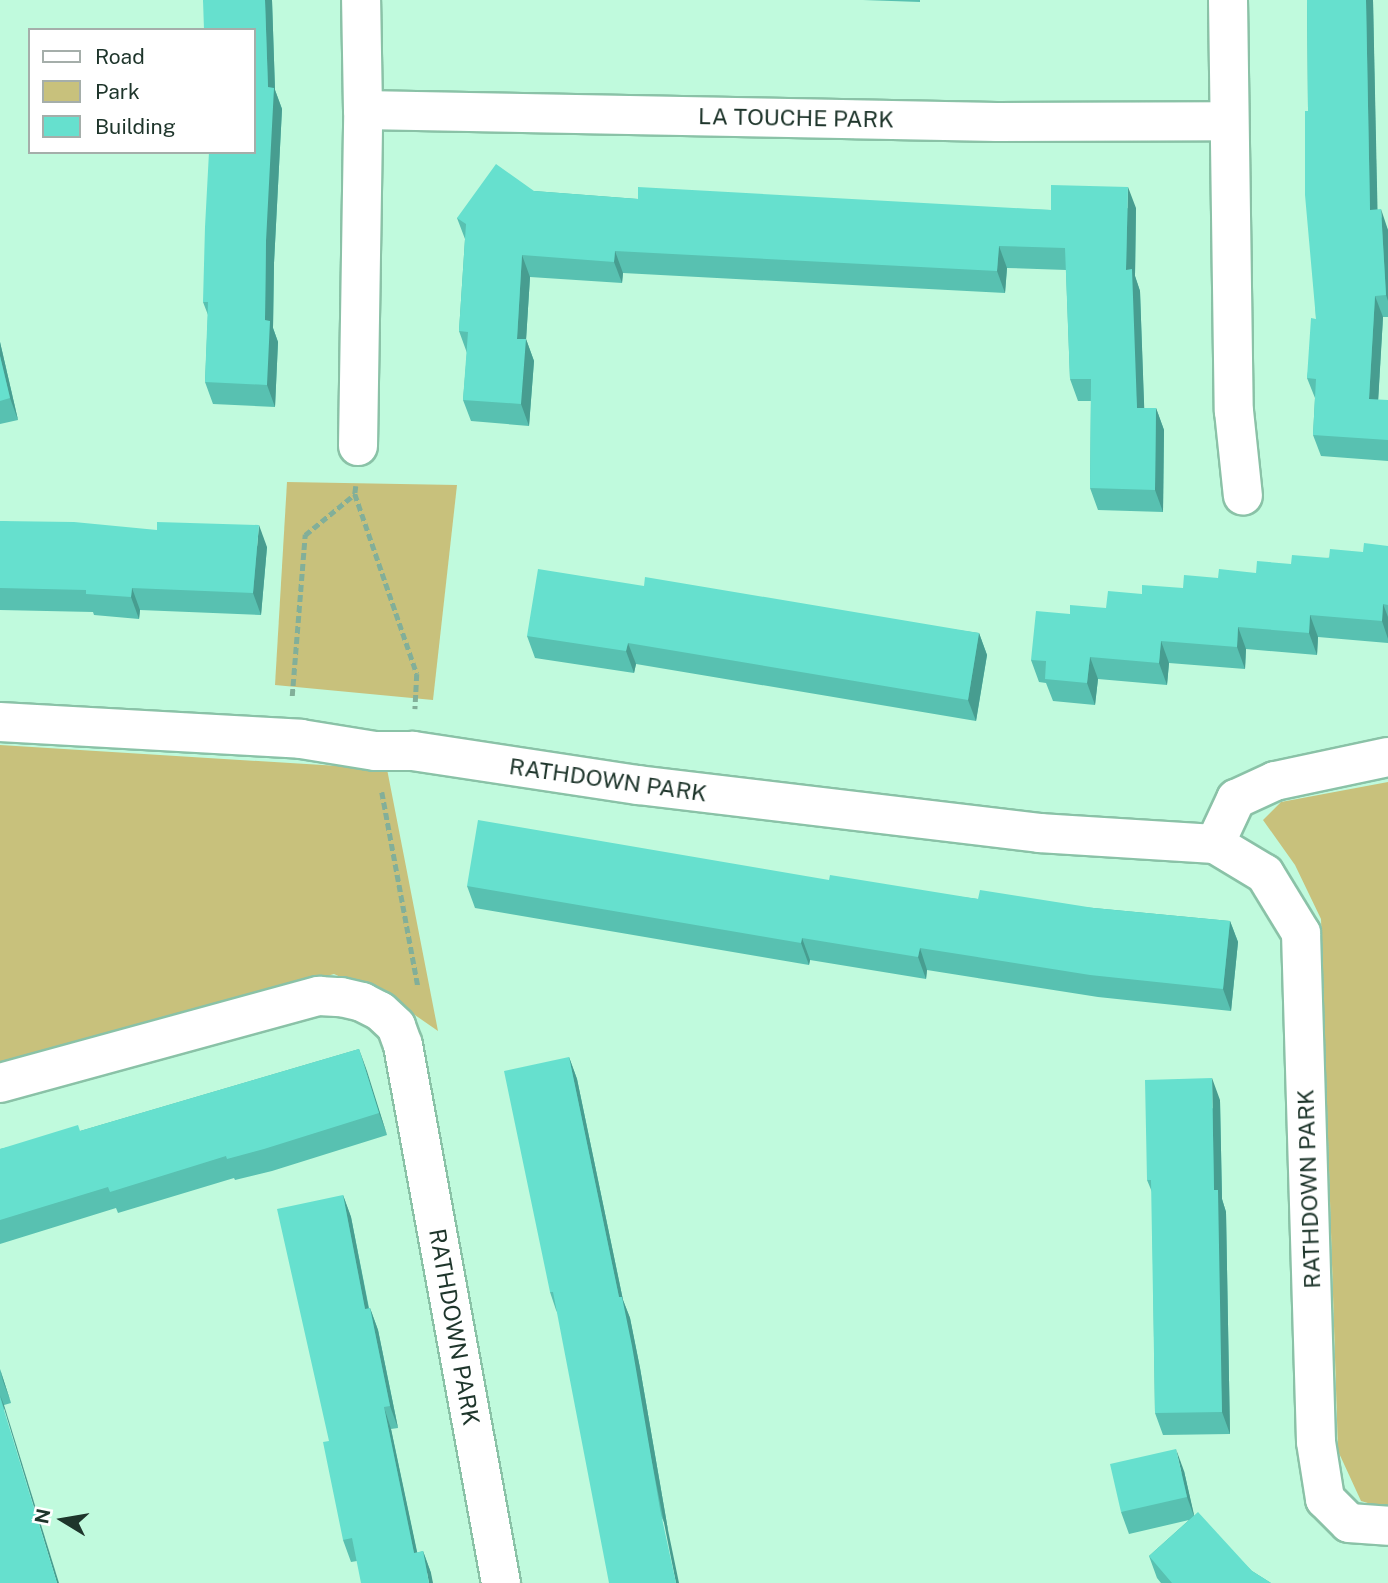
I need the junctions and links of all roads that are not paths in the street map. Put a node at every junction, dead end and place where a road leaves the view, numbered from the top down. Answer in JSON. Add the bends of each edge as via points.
{"nodes":[{"id":1,"x":361,"y":0,"type":"edge"},
{"id":2,"x":1228,"y":0,"type":"edge"},
{"id":3,"x":363,"y":110,"type":"junction"},
{"id":4,"x":1228,"y":121,"type":"junction"},
{"id":5,"x":358,"y":446,"type":"road end"},
{"id":6,"x":1243,"y":496,"type":"dead end"},
{"id":7,"x":0,"y":722,"type":"edge"},
{"id":8,"x":1388,"y":757,"type":"edge"},
{"id":9,"x":1215,"y":844,"type":"junction"},
{"id":10,"x":0,"y":1083,"type":"edge"},
{"id":11,"x":1388,"y":1526,"type":"edge"},
{"id":12,"x":501,"y":1583,"type":"edge"}],
"edges":[{"from":1,"to":3,"type":"street"},
{"from":2,"to":4,"type":"street"},
{"from":3,"to":4,"type":"street","name":"LA TOUCHE PARK","via":[[997,122]]},
{"from":3,"to":5,"type":"street"},
{"from":4,"to":6,"type":"street","via":[[1234,411]]},
{"from":7,"to":9,"type":"street","name":"RATHDOWN PARK","via":[[288,738],[1039,833]]},
{"from":8,"to":9,"type":"street","via":[[1275,781],[1236,799]]},
{"from":9,"to":11,"type":"street","name":"RATHDOWN PARK","via":[[1265,874],[1301,933],[1315,1442],[1325,1499],[1349,1523]]},
{"from":10,"to":12,"type":"street","name":"RATHDOWN PARK","via":[[319,996],[362,1002],[396,1026]]}]}
